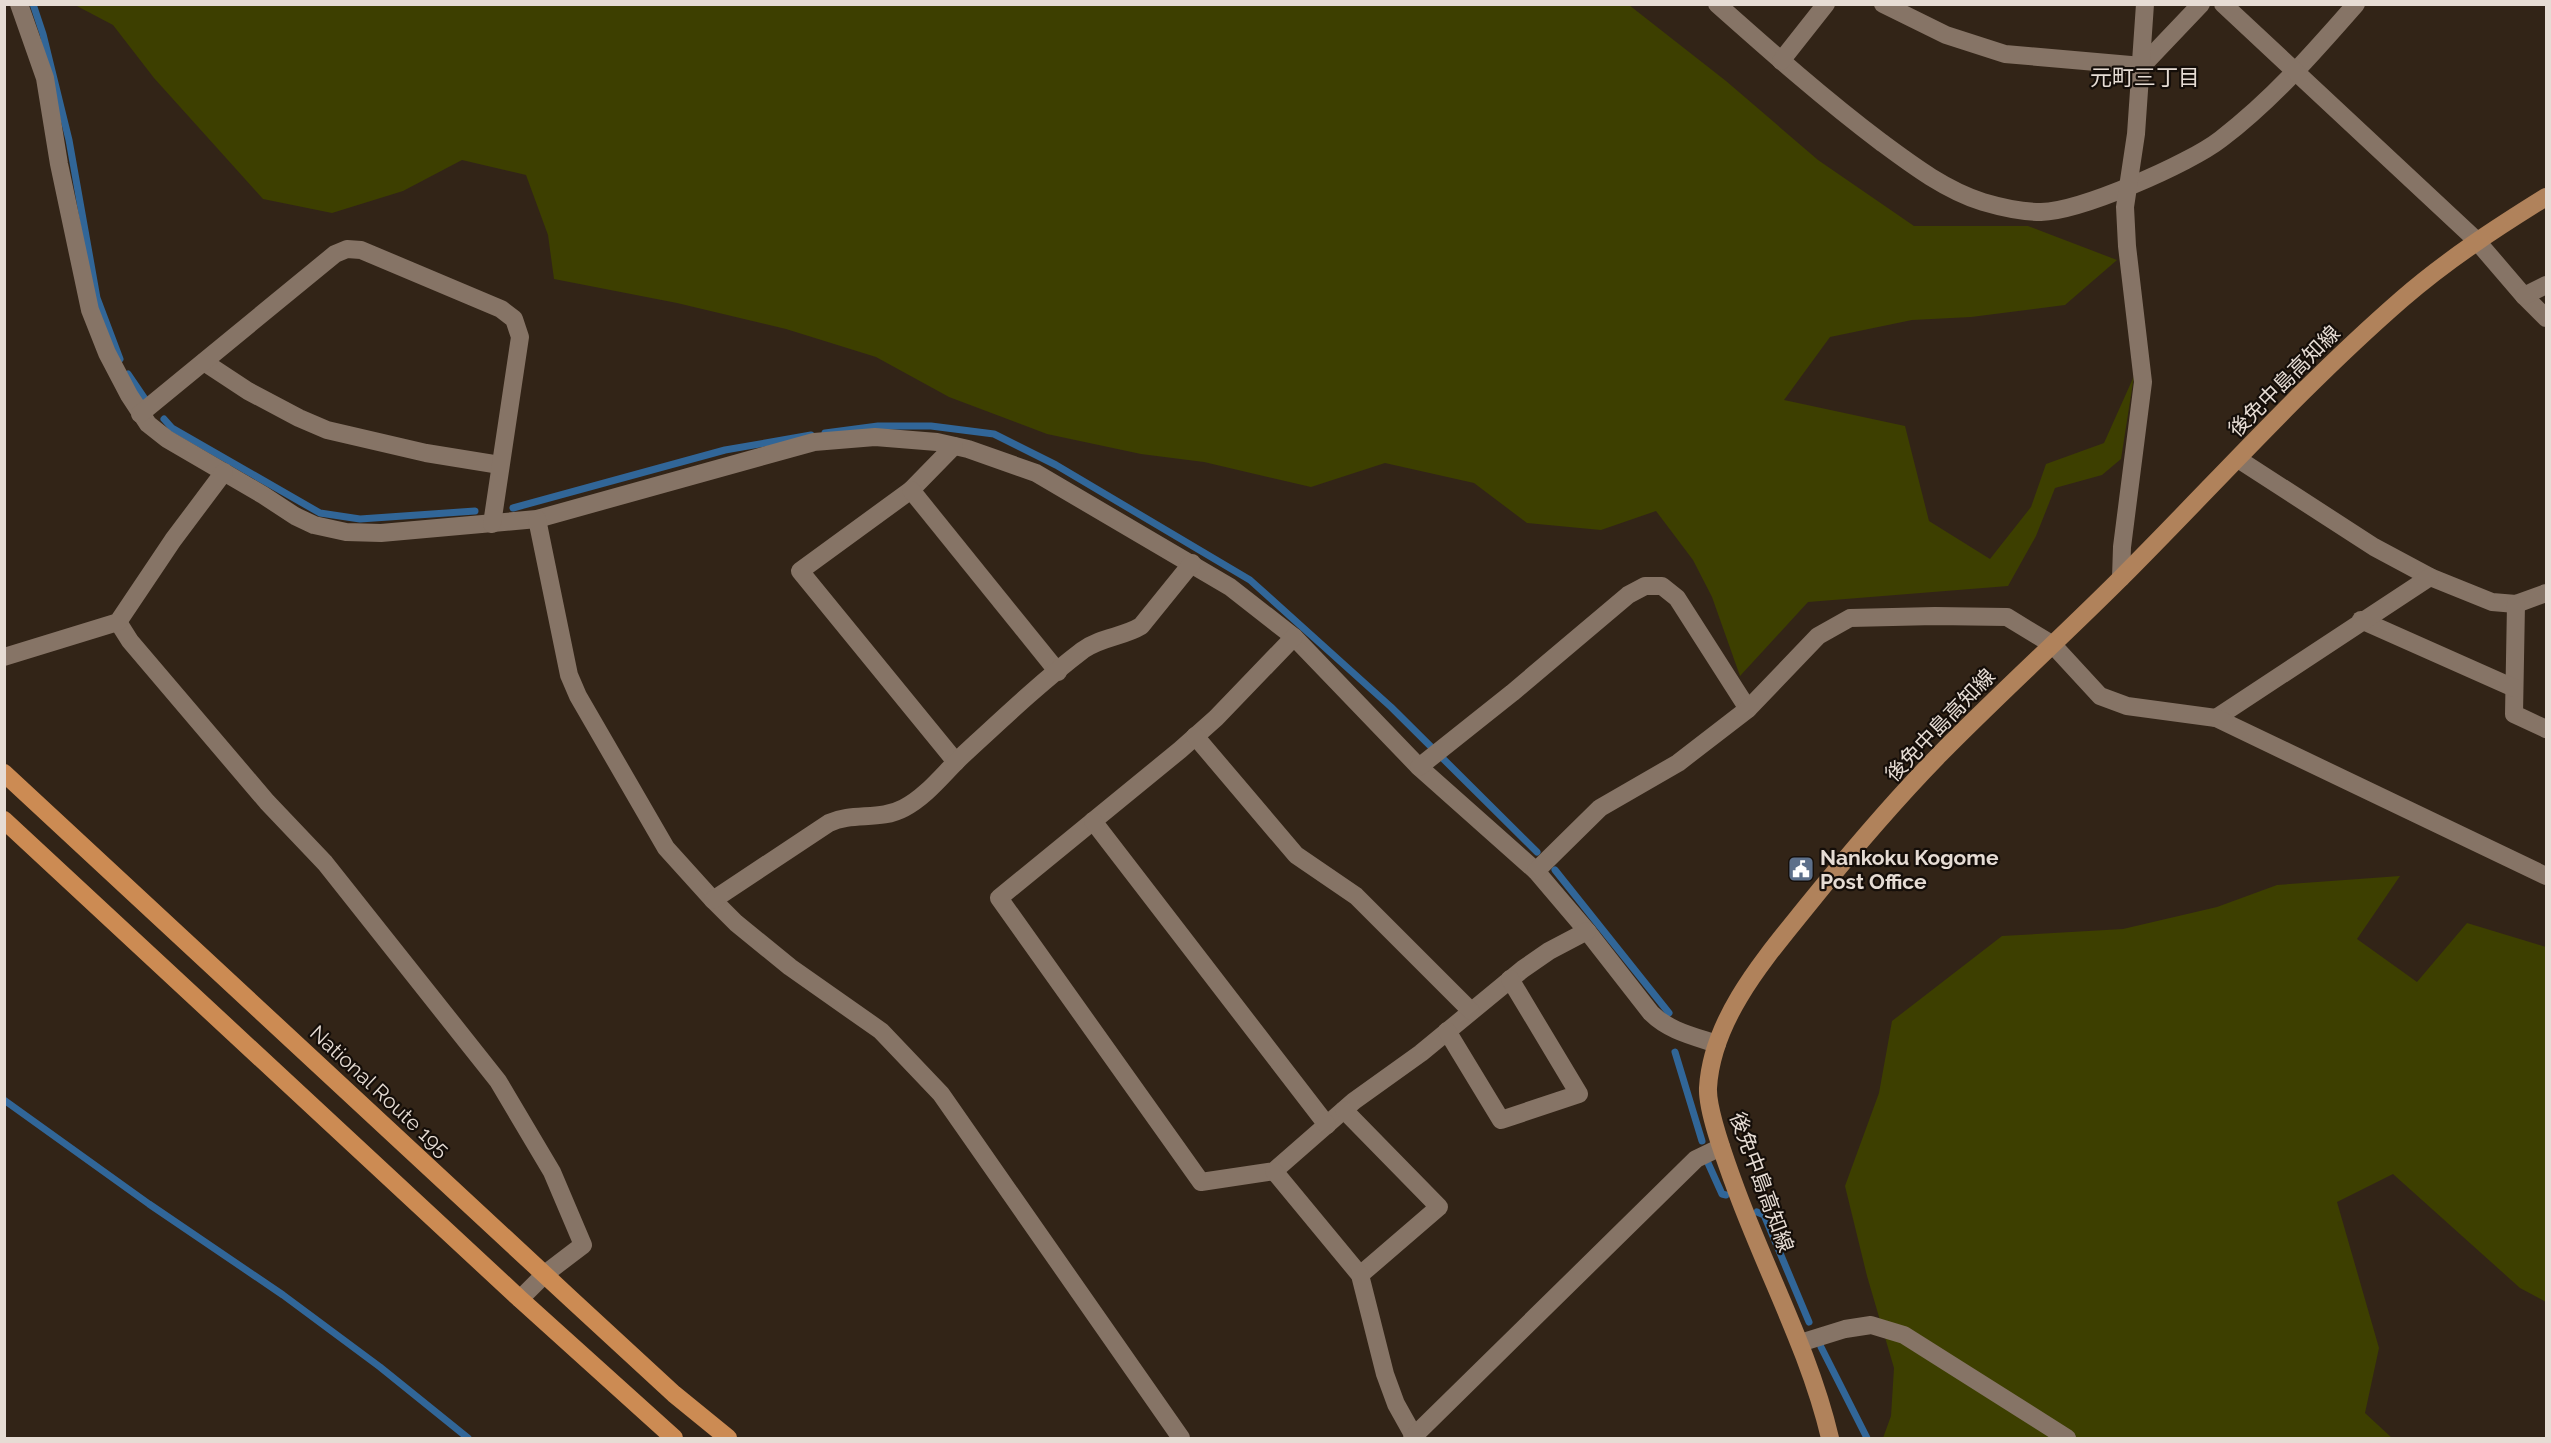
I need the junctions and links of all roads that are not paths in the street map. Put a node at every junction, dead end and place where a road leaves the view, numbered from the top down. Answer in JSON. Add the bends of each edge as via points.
{"nodes":[{"id":1,"x":19,"y":4,"type":"edge"},
{"id":2,"x":1717,"y":4,"type":"edge"},
{"id":3,"x":1826,"y":4,"type":"edge"},
{"id":4,"x":1883,"y":4,"type":"edge"},
{"id":5,"x":2145,"y":4,"type":"edge"},
{"id":6,"x":2201,"y":4,"type":"edge"},
{"id":7,"x":2223,"y":4,"type":"edge"},
{"id":8,"x":2356,"y":4,"type":"edge"},
{"id":9,"x":1781,"y":61,"type":"junction"},
{"id":10,"x":2142,"y":66,"type":"junction"},
{"id":11,"x":2296,"y":72,"type":"junction"},
{"id":12,"x":2128,"y":186,"type":"junction"},
{"id":13,"x":2547,"y":196,"type":"edge"},
{"id":14,"x":2476,"y":240,"type":"junction"},
{"id":15,"x":2547,"y":285,"type":"edge"},
{"id":16,"x":2524,"y":296,"type":"junction"},
{"id":17,"x":2547,"y":318,"type":"edge"},
{"id":18,"x":204,"y":362,"type":"junction"},
{"id":19,"x":140,"y":414,"type":"junction"},
{"id":20,"x":954,"y":446,"type":"junction"},
{"id":21,"x":2238,"y":459,"type":"junction"},
{"id":22,"x":500,"y":465,"type":"junction"},
{"id":23,"x":224,"y":472,"type":"junction"},
{"id":24,"x":911,"y":490,"type":"junction"},
{"id":25,"x":537,"y":519,"type":"junction"},
{"id":26,"x":492,"y":524,"type":"junction"},
{"id":27,"x":1192,"y":563,"type":"junction"},
{"id":28,"x":2430,"y":576,"type":"junction"},
{"id":29,"x":2121,"y":578,"type":"junction"},
{"id":30,"x":2547,"y":593,"type":"edge"},
{"id":31,"x":2516,"y":604,"type":"junction"},
{"id":32,"x":2361,"y":620,"type":"junction"},
{"id":33,"x":118,"y":622,"type":"junction"},
{"id":34,"x":1294,"y":637,"type":"junction"},
{"id":35,"x":2053,"y":645,"type":"junction"},
{"id":36,"x":4,"y":657,"type":"edge"},
{"id":37,"x":1058,"y":672,"type":"junction"},
{"id":38,"x":2514,"y":688,"type":"junction"},
{"id":39,"x":1748,"y":709,"type":"junction"},
{"id":40,"x":2216,"y":717,"type":"junction"},
{"id":41,"x":2547,"y":729,"type":"edge"},
{"id":42,"x":1195,"y":736,"type":"junction"},
{"id":43,"x":956,"y":762,"type":"junction"},
{"id":44,"x":1424,"y":762,"type":"junction"},
{"id":45,"x":4,"y":773,"type":"edge"},
{"id":46,"x":4,"y":820,"type":"edge"},
{"id":47,"x":1093,"y":821,"type":"junction"},
{"id":48,"x":1536,"y":871,"type":"junction"},
{"id":49,"x":2547,"y":876,"type":"edge"},
{"id":50,"x":713,"y":900,"type":"junction"},
{"id":51,"x":1587,"y":931,"type":"junction"},
{"id":52,"x":1510,"y":979,"type":"junction"},
{"id":53,"x":1471,"y":1011,"type":"junction"},
{"id":54,"x":1447,"y":1031,"type":"junction"},
{"id":55,"x":1717,"y":1044,"type":"junction"},
{"id":56,"x":1344,"y":1110,"type":"junction"},
{"id":57,"x":1327,"y":1125,"type":"junction"},
{"id":58,"x":1721,"y":1147,"type":"junction"},
{"id":59,"x":1274,"y":1171,"type":"junction"},
{"id":60,"x":545,"y":1274,"type":"junction"},
{"id":61,"x":1360,"y":1275,"type":"junction"},
{"id":62,"x":520,"y":1299,"type":"junction"},
{"id":63,"x":1800,"y":1343,"type":"junction"},
{"id":64,"x":674,"y":1438,"type":"edge"},
{"id":65,"x":728,"y":1438,"type":"edge"},
{"id":66,"x":1181,"y":1438,"type":"edge"},
{"id":67,"x":1413,"y":1438,"type":"edge"},
{"id":68,"x":1830,"y":1438,"type":"edge"},
{"id":69,"x":2067,"y":1438,"type":"edge"}],
"edges":[{"from":1,"to":19,"type":"street","via":[[45,78],[90,310],[107,353]]},
{"from":2,"to":9,"type":"street"},
{"from":3,"to":9,"type":"street"},
{"from":4,"to":10,"type":"street","via":[[1946,35],[2005,54]]},
{"from":5,"to":10,"type":"street"},
{"from":6,"to":10,"type":"street"},
{"from":7,"to":11,"type":"street"},
{"from":8,"to":11,"type":"street"},
{"from":9,"to":12,"type":"street","via":[[1915,167],[1983,202],[2042,212]]},
{"from":10,"to":12,"type":"street"},
{"from":11,"to":12,"type":"street","via":[[2221,139],[2197,155]]},
{"from":11,"to":14,"type":"street"},
{"from":12,"to":29,"type":"street","via":[[2127,246],[2143,382]]},
{"from":13,"to":14,"type":"main road","name":"後免中島高知線"},
{"from":14,"to":16,"type":"street"},
{"from":14,"to":21,"type":"main road","name":"後免中島高知線","via":[[2403,298],[2298,396]]},
{"from":15,"to":16,"type":"street"},
{"from":16,"to":17,"type":"street"},
{"from":18,"to":19,"type":"street"},
{"from":18,"to":22,"type":"street","via":[[266,400],[327,430]]},
{"from":18,"to":22,"type":"street","via":[[335,254],[347,249],[361,250],[501,309],[514,320],[519,337]]},
{"from":19,"to":23,"type":"street","via":[[167,439]]},
{"from":20,"to":24,"type":"street"},
{"from":20,"to":25,"type":"street","via":[[875,437],[814,442]]},
{"from":20,"to":27,"type":"street","via":[[1035,473]]},
{"from":21,"to":28,"type":"street","via":[[2374,548]]},
{"from":21,"to":29,"type":"main road","name":"後免中島高知線"},
{"from":22,"to":26,"type":"street"},
{"from":23,"to":26,"type":"street","via":[[295,516],[346,532],[410,532]]},
{"from":23,"to":33,"type":"street"},
{"from":24,"to":37,"type":"street"},
{"from":24,"to":43,"type":"street","via":[[800,571]]},
{"from":25,"to":26,"type":"street"},
{"from":25,"to":50,"type":"street","via":[[563,651],[578,696],[666,848]]},
{"from":27,"to":34,"type":"street"},
{"from":27,"to":37,"type":"street","via":[[1141,626],[1091,645]]},
{"from":28,"to":31,"type":"street","via":[[2493,602]]},
{"from":28,"to":32,"type":"street"},
{"from":29,"to":35,"type":"main road","name":"後免中島高知線"},
{"from":30,"to":31,"type":"street"},
{"from":31,"to":38,"type":"street"},
{"from":32,"to":38,"type":"street"},
{"from":32,"to":40,"type":"street"},
{"from":33,"to":36,"type":"street"},
{"from":33,"to":60,"type":"street","via":[[267,802],[325,863],[498,1081],[552,1172],[583,1245]]},
{"from":34,"to":42,"type":"street"},
{"from":34,"to":44,"type":"street"},
{"from":35,"to":39,"type":"street","via":[[2007,617],[1850,618],[1818,636]]},
{"from":35,"to":40,"type":"street","via":[[2100,696],[2127,706]]},
{"from":35,"to":55,"type":"main road","name":"後免中島高知線","via":[[1938,756],[1838,868],[1762,962],[1737,1001]]},
{"from":37,"to":43,"type":"street"},
{"from":38,"to":41,"type":"street","via":[[2514,714]]},
{"from":39,"to":44,"type":"street","via":[[1677,598],[1662,586],[1645,586],[1628,595]]},
{"from":39,"to":48,"type":"street","via":[[1678,763],[1600,808]]},
{"from":40,"to":49,"type":"street"},
{"from":42,"to":47,"type":"street"},
{"from":42,"to":53,"type":"street","via":[[1296,855],[1356,896]]},
{"from":43,"to":50,"type":"street","via":[[904,808],[884,816],[829,823]]},
{"from":44,"to":48,"type":"street"},
{"from":45,"to":60,"type":"highway","name":"National Route 195"},
{"from":46,"to":62,"type":"highway"},
{"from":47,"to":57,"type":"street"},
{"from":47,"to":59,"type":"street","via":[[999,898],[1201,1182]]},
{"from":48,"to":51,"type":"street"},
{"from":50,"to":66,"type":"street","via":[[790,967],[881,1031],[941,1094]]},
{"from":51,"to":52,"type":"street","via":[[1549,951]]},
{"from":51,"to":55,"type":"street","via":[[1661,1022]]},
{"from":52,"to":53,"type":"street"},
{"from":52,"to":54,"type":"street","via":[[1579,1094],[1501,1120]]},
{"from":53,"to":54,"type":"street"},
{"from":54,"to":56,"type":"street"},
{"from":55,"to":58,"type":"main road","name":"後免中島高知線","via":[[1708,1090]]},
{"from":56,"to":57,"type":"street"},
{"from":56,"to":61,"type":"street","via":[[1439,1207]]},
{"from":57,"to":59,"type":"street"},
{"from":58,"to":63,"type":"main road","name":"後免中島高知線"},
{"from":58,"to":67,"type":"street","via":[[1696,1159]]},
{"from":59,"to":61,"type":"street"},
{"from":60,"to":62,"type":"street"},
{"from":60,"to":65,"type":"highway","name":"National Route 195","via":[[674,1394]]},
{"from":61,"to":67,"type":"street","via":[[1385,1374]]},
{"from":62,"to":64,"type":"highway"},
{"from":63,"to":68,"type":"main road","name":"後免中島高知線"},
{"from":63,"to":69,"type":"street","via":[[1871,1325],[1904,1335]]}]}
